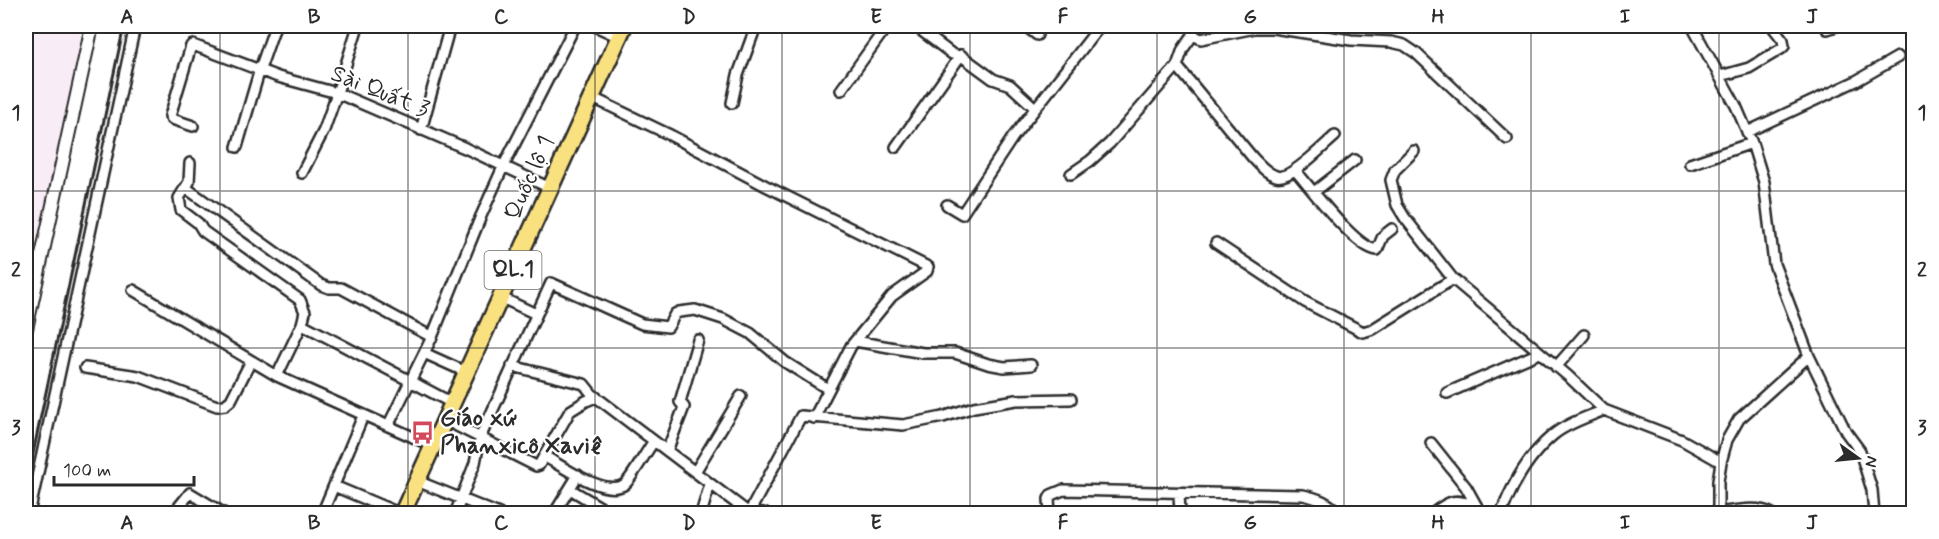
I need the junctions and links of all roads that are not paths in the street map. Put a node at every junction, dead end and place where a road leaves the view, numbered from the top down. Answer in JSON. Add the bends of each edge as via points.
{"nodes":[{"id":1,"x":92,"y":26,"type":"edge"},
{"id":2,"x":135,"y":26,"type":"edge"},
{"id":3,"x":275,"y":26,"type":"edge"},
{"id":4,"x":358,"y":26,"type":"edge"},
{"id":5,"x":450,"y":26,"type":"edge"},
{"id":6,"x":575,"y":26,"type":"edge"},
{"id":7,"x":595,"y":26,"type":"edge"},
{"id":8,"x":756,"y":26,"type":"edge"},
{"id":9,"x":887,"y":26,"type":"edge"},
{"id":10,"x":915,"y":26,"type":"edge"},
{"id":11,"x":1025,"y":26,"type":"edge"},
{"id":12,"x":1100,"y":26,"type":"edge"},
{"id":13,"x":1692,"y":26,"type":"edge"},
{"id":14,"x":1772,"y":26,"type":"edge"},
{"id":15,"x":1193,"y":30,"type":"edge"},
{"id":16,"x":621,"y":31,"type":"edge"},
{"id":17,"x":1037,"y":35,"type":"dead end"},
{"id":18,"x":961,"y":55,"type":"junction"},
{"id":19,"x":1898,"y":57,"type":"dead end"},
{"id":20,"x":1177,"y":66,"type":"junction"},
{"id":21,"x":260,"y":69,"type":"junction"},
{"id":22,"x":1720,"y":76,"type":"junction"},
{"id":23,"x":841,"y":90,"type":"dead end"},
{"id":24,"x":337,"y":93,"type":"junction"},
{"id":25,"x":591,"y":98,"type":"junction"},
{"id":26,"x":732,"y":103,"type":"dead end"},
{"id":27,"x":1035,"y":108,"type":"junction"},
{"id":28,"x":193,"y":126,"type":"dead end"},
{"id":29,"x":421,"y":130,"type":"junction"},
{"id":30,"x":1747,"y":132,"type":"junction"},
{"id":31,"x":1335,"y":136,"type":"dead end"},
{"id":32,"x":1507,"y":139,"type":"dead end"},
{"id":33,"x":1752,"y":143,"type":"junction"},
{"id":34,"x":237,"y":147,"type":"dead end"},
{"id":35,"x":896,"y":147,"type":"dead end"},
{"id":36,"x":1414,"y":152,"type":"dead end"},
{"id":37,"x":1355,"y":160,"type":"dead end"},
{"id":38,"x":190,"y":163,"type":"dead end"},
{"id":39,"x":1690,"y":164,"type":"dead end"},
{"id":40,"x":503,"y":167,"type":"junction"},
{"id":41,"x":1294,"y":170,"type":"junction"},
{"id":42,"x":303,"y":173,"type":"dead end"},
{"id":43,"x":1071,"y":174,"type":"dead end"},
{"id":44,"x":186,"y":188,"type":"junction"},
{"id":45,"x":550,"y":188,"type":"junction"},
{"id":46,"x":1314,"y":192,"type":"junction"},
{"id":47,"x":947,"y":205,"type":"dead end"},
{"id":48,"x":1392,"y":229,"type":"dead end"},
{"id":49,"x":1216,"y":243,"type":"dead end"},
{"id":50,"x":1453,"y":279,"type":"junction"},
{"id":51,"x":133,"y":290,"type":"dead end"},
{"id":52,"x":501,"y":297,"type":"junction"},
{"id":53,"x":536,"y":314,"type":"junction"},
{"id":54,"x":302,"y":324,"type":"junction"},
{"id":55,"x":26,"y":328,"type":"edge"},
{"id":56,"x":1584,"y":335,"type":"dead end"},
{"id":57,"x":432,"y":337,"type":"junction"},
{"id":58,"x":698,"y":340,"type":"dead end"},
{"id":59,"x":855,"y":341,"type":"junction"},
{"id":60,"x":424,"y":353,"type":"junction"},
{"id":61,"x":1539,"y":353,"type":"junction"},
{"id":62,"x":1809,"y":356,"type":"junction"},
{"id":63,"x":251,"y":361,"type":"junction"},
{"id":64,"x":1031,"y":365,"type":"dead end"},
{"id":65,"x":512,"y":366,"type":"junction"},
{"id":66,"x":1556,"y":367,"type":"junction"},
{"id":67,"x":86,"y":368,"type":"dead end"},
{"id":68,"x":466,"y":372,"type":"junction"},
{"id":69,"x":277,"y":376,"type":"junction"},
{"id":70,"x":409,"y":381,"type":"junction"},
{"id":71,"x":828,"y":388,"type":"junction"},
{"id":72,"x":1447,"y":393,"type":"dead end"},
{"id":73,"x":741,"y":396,"type":"dead end"},
{"id":74,"x":596,"y":397,"type":"junction"},
{"id":75,"x":1071,"y":399,"type":"dead end"},
{"id":76,"x":452,"y":403,"type":"junction"},
{"id":77,"x":1604,"y":410,"type":"junction"},
{"id":78,"x":363,"y":416,"type":"junction"},
{"id":79,"x":814,"y":418,"type":"junction"},
{"id":80,"x":445,"y":420,"type":"junction"},
{"id":81,"x":388,"y":426,"type":"junction"},
{"id":82,"x":480,"y":438,"type":"junction"},
{"id":83,"x":654,"y":441,"type":"junction"},
{"id":84,"x":1431,"y":443,"type":"dead end"},
{"id":85,"x":433,"y":446,"type":"junction"},
{"id":86,"x":667,"y":451,"type":"junction"},
{"id":87,"x":544,"y":456,"type":"junction"},
{"id":88,"x":1721,"y":462,"type":"junction"},
{"id":89,"x":695,"y":472,"type":"junction"},
{"id":90,"x":578,"y":475,"type":"junction"},
{"id":91,"x":417,"y":481,"type":"junction"},
{"id":92,"x":596,"y":484,"type":"junction"},
{"id":93,"x":710,"y":484,"type":"junction"},
{"id":94,"x":334,"y":486,"type":"junction"},
{"id":95,"x":570,"y":489,"type":"junction"},
{"id":96,"x":1179,"y":492,"type":"junction"},
{"id":97,"x":461,"y":499,"type":"junction"},
{"id":98,"x":587,"y":499,"type":"junction"},
{"id":99,"x":177,"y":509,"type":"dead end"},
{"id":100,"x":1479,"y":509,"type":"edge"},
{"id":101,"x":30,"y":513,"type":"edge"},
{"id":102,"x":225,"y":513,"type":"edge"},
{"id":103,"x":322,"y":513,"type":"edge"},
{"id":104,"x":402,"y":513,"type":"edge"},
{"id":105,"x":455,"y":513,"type":"edge"},
{"id":106,"x":499,"y":513,"type":"edge"},
{"id":107,"x":555,"y":513,"type":"edge"},
{"id":108,"x":612,"y":513,"type":"edge"},
{"id":109,"x":701,"y":513,"type":"edge"},
{"id":110,"x":749,"y":513,"type":"edge"},
{"id":111,"x":765,"y":513,"type":"edge"},
{"id":112,"x":1050,"y":513,"type":"edge"},
{"id":113,"x":1180,"y":513,"type":"edge"},
{"id":114,"x":1339,"y":513,"type":"edge"},
{"id":115,"x":1432,"y":513,"type":"edge"},
{"id":116,"x":1501,"y":513,"type":"edge"},
{"id":117,"x":1718,"y":513,"type":"edge"},
{"id":118,"x":1772,"y":513,"type":"edge"},
{"id":119,"x":1874,"y":513,"type":"edge"}],
"edges":[{"from":1,"to":55,"type":"street"},
{"from":2,"to":101,"type":"street"},
{"from":3,"to":21,"type":"street"},
{"from":4,"to":24,"type":"street"},
{"from":5,"to":29,"type":"street"},
{"from":6,"to":40,"type":"street"},
{"from":7,"to":16,"type":"street"},
{"from":8,"to":26,"type":"street"},
{"from":9,"to":23,"type":"street"},
{"from":10,"to":18,"type":"street","via":[[952,54]]},
{"from":11,"to":17,"type":"street"},
{"from":12,"to":27,"type":"street"},
{"from":13,"to":22,"type":"street"},
{"from":14,"to":22,"type":"street","via":[[1784,46],[1749,68]]},
{"from":15,"to":20,"type":"street"},
{"from":15,"to":32,"type":"street","via":[[1201,39],[1273,28],[1404,45]]},
{"from":16,"to":25,"type":"highway","name":"Quốc lộ 1","number":"QL.1"},
{"from":18,"to":27,"type":"street","via":[[993,79],[1010,85]]},
{"from":18,"to":35,"type":"street"},
{"from":19,"to":30,"type":"street"},
{"from":20,"to":41,"type":"street","via":[[1266,172],[1278,177]]},
{"from":20,"to":43,"type":"street","via":[[1110,143]]},
{"from":21,"to":24,"type":"street","name":"Sài Quất 3"},
{"from":21,"to":28,"type":"street","name":"Sài Quất 3","via":[[191,46],[170,116]]},
{"from":21,"to":34,"type":"street"},
{"from":22,"to":30,"type":"street"},
{"from":24,"to":29,"type":"street","name":"Sài Quất 3"},
{"from":24,"to":42,"type":"street"},
{"from":25,"to":45,"type":"highway","name":"Quốc lộ 1","number":"QL.1"},
{"from":25,"to":59,"type":"street","via":[[928,267],[892,296]]},
{"from":27,"to":47,"type":"street","via":[[962,214]]},
{"from":29,"to":40,"type":"street","name":"Sài Quất 3"},
{"from":30,"to":33,"type":"street"},
{"from":31,"to":41,"type":"street"},
{"from":33,"to":39,"type":"street"},
{"from":33,"to":62,"type":"street","via":[[1764,182],[1774,264]]},
{"from":36,"to":50,"type":"street","via":[[1395,170],[1391,180],[1393,193],[1405,218]]},
{"from":37,"to":46,"type":"street"},
{"from":38,"to":44,"type":"street"},
{"from":40,"to":45,"type":"street","name":"Sài Quất 3"},
{"from":40,"to":57,"type":"street"},
{"from":41,"to":46,"type":"street"},
{"from":44,"to":54,"type":"street","via":[[179,198],[181,210],[203,231],[300,300],[305,312]]},
{"from":44,"to":57,"type":"street","via":[[321,285],[341,288]]},
{"from":45,"to":52,"type":"highway","name":"Quốc lộ 1","number":"QL.1"},
{"from":46,"to":48,"type":"street","via":[[1346,230],[1369,248],[1377,250],[1383,236]]},
{"from":49,"to":50,"type":"street","via":[[1305,302],[1363,332]]},
{"from":50,"to":61,"type":"street"},
{"from":51,"to":63,"type":"street"},
{"from":52,"to":53,"type":"street"},
{"from":52,"to":68,"type":"highway","name":"Quốc lộ 1","number":"QL.1"},
{"from":53,"to":65,"type":"street"},
{"from":53,"to":71,"type":"street","via":[[551,283],[649,326],[668,327],[675,314],[699,311],[750,333],[785,362]]},
{"from":54,"to":69,"type":"street"},
{"from":54,"to":70,"type":"street"},
{"from":56,"to":66,"type":"street"},
{"from":57,"to":60,"type":"street"},
{"from":58,"to":86,"type":"street","via":[[680,402],[684,407]]},
{"from":59,"to":64,"type":"street","via":[[923,353],[956,353],[1004,367]]},
{"from":59,"to":71,"type":"street"},
{"from":60,"to":68,"type":"street"},
{"from":60,"to":70,"type":"street"},
{"from":61,"to":66,"type":"street"},
{"from":61,"to":72,"type":"street"},
{"from":62,"to":88,"type":"street","via":[[1738,419]]},
{"from":62,"to":119,"type":"street","via":[[1846,432],[1860,451],[1872,490]]},
{"from":63,"to":67,"type":"street","via":[[231,400],[217,406],[138,376]]},
{"from":63,"to":69,"type":"street"},
{"from":65,"to":74,"type":"street","via":[[584,384]]},
{"from":65,"to":82,"type":"street"},
{"from":66,"to":77,"type":"street"},
{"from":68,"to":76,"type":"highway","name":"Quốc lộ 1","number":"QL.1"},
{"from":69,"to":78,"type":"street"},
{"from":70,"to":76,"type":"street"},
{"from":70,"to":81,"type":"street"},
{"from":71,"to":79,"type":"street"},
{"from":73,"to":89,"type":"street"},
{"from":74,"to":83,"type":"street"},
{"from":74,"to":87,"type":"street","via":[[570,411]]},
{"from":75,"to":79,"type":"street","via":[[1016,400],[903,425]]},
{"from":76,"to":80,"type":"highway","name":"Quốc lộ 1","number":"QL.1"},
{"from":77,"to":88,"type":"street","via":[[1682,440]]},
{"from":77,"to":116,"type":"street","via":[[1554,434],[1523,468]]},
{"from":78,"to":81,"type":"street"},
{"from":78,"to":94,"type":"street"},
{"from":79,"to":110,"type":"street","via":[[801,416]]},
{"from":80,"to":82,"type":"street"},
{"from":80,"to":85,"type":"highway","name":"Quốc lộ 1","number":"QL.1"},
{"from":81,"to":85,"type":"street"},
{"from":82,"to":87,"type":"street","via":[[536,466]]},
{"from":82,"to":97,"type":"street"},
{"from":83,"to":86,"type":"street"},
{"from":83,"to":92,"type":"street","via":[[626,484],[613,489]]},
{"from":84,"to":100,"type":"street"},
{"from":85,"to":91,"type":"highway","name":"Quốc lộ 1","number":"QL.1"},
{"from":86,"to":89,"type":"street"},
{"from":87,"to":90,"type":"street"},
{"from":88,"to":117,"type":"street"},
{"from":89,"to":93,"type":"street"},
{"from":90,"to":92,"type":"street"},
{"from":90,"to":95,"type":"street"},
{"from":91,"to":97,"type":"street"},
{"from":91,"to":104,"type":"highway","name":"Quốc lộ 1","number":"QL.1"},
{"from":92,"to":98,"type":"street"},
{"from":93,"to":109,"type":"street"},
{"from":93,"to":110,"type":"street"},
{"from":94,"to":103,"type":"street"},
{"from":94,"to":104,"type":"street"},
{"from":95,"to":98,"type":"street"},
{"from":95,"to":107,"type":"street"},
{"from":96,"to":112,"type":"street","via":[[1063,490],[1051,495]]},
{"from":96,"to":113,"type":"street"},
{"from":96,"to":114,"type":"street","via":[[1303,495],[1322,500]]},
{"from":97,"to":105,"type":"street"},
{"from":97,"to":106,"type":"street"},
{"from":98,"to":108,"type":"street"},
{"from":99,"to":102,"type":"street","via":[[190,493]]},
{"from":100,"to":115,"type":"street","via":[[1454,500]]},
{"from":110,"to":111,"type":"street"},
{"from":117,"to":118,"type":"street"}]}
